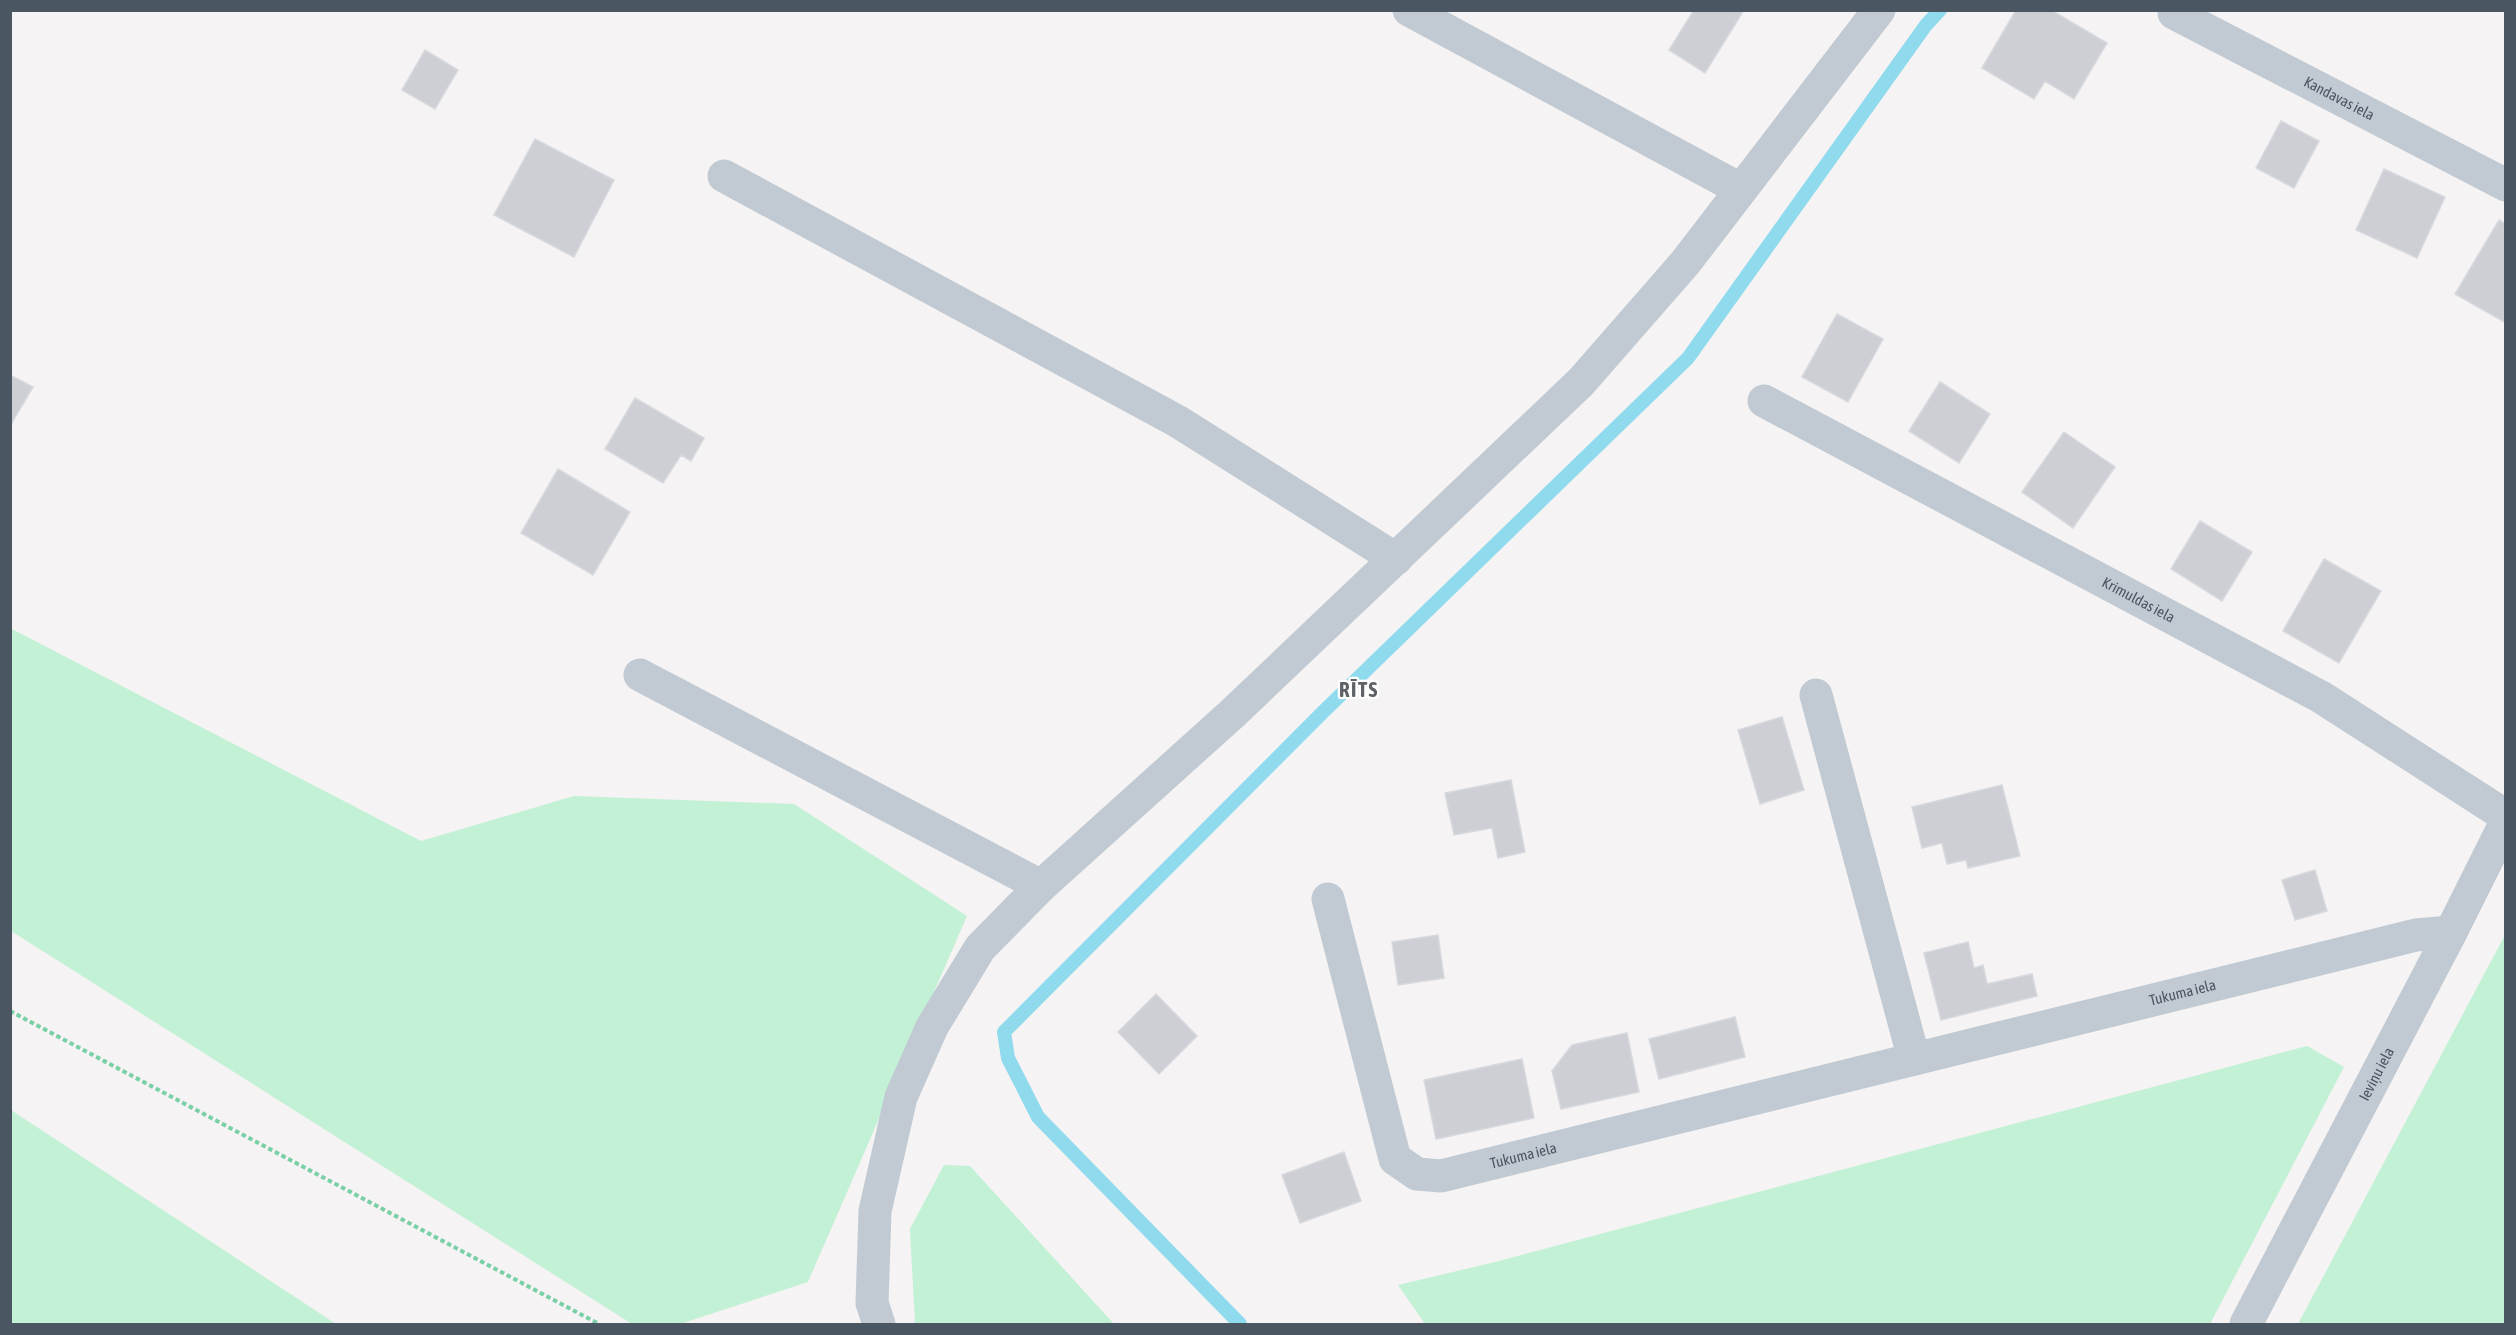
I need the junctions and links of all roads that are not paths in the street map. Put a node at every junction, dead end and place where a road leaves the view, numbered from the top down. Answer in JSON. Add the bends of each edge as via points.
{"nodes":[{"id":1,"x":1408,"y":10,"type":"edge"},
{"id":2,"x":1879,"y":10,"type":"edge"},
{"id":3,"x":2174,"y":13,"type":"dead end"},
{"id":4,"x":724,"y":176,"type":"dead end"},
{"id":5,"x":2505,"y":185,"type":"edge"},
{"id":6,"x":1740,"y":189,"type":"junction"},
{"id":7,"x":1764,"y":401,"type":"dead end"},
{"id":8,"x":1396,"y":559,"type":"junction"},
{"id":9,"x":640,"y":675,"type":"dead end"},
{"id":10,"x":1816,"y":695,"type":"dead end"},
{"id":11,"x":2505,"y":816,"type":"edge"},
{"id":12,"x":2505,"y":822,"type":"edge"},
{"id":13,"x":1041,"y":885,"type":"junction"},
{"id":14,"x":1328,"y":899,"type":"dead end"},
{"id":15,"x":2451,"y":933,"type":"junction"},
{"id":16,"x":1914,"y":1059,"type":"junction"},
{"id":17,"x":879,"y":1324,"type":"edge"},
{"id":18,"x":2246,"y":1324,"type":"edge"}],
"edges":[{"from":1,"to":6,"type":"street"},
{"from":2,"to":6,"type":"street"},
{"from":3,"to":5,"type":"street","name":"Kandavas iela"},
{"from":4,"to":8,"type":"street","via":[[1177,421]]},
{"from":6,"to":8,"type":"street","via":[[1685,262],[1581,382]]},
{"from":7,"to":11,"type":"street","name":"Krimuldas iela","via":[[2321,697]]},
{"from":8,"to":13,"type":"street","via":[[1233,713]]},
{"from":9,"to":13,"type":"street"},
{"from":10,"to":16,"type":"street"},
{"from":12,"to":15,"type":"street","name":"Ieviņu iela"},
{"from":13,"to":17,"type":"street","via":[[980,948],[932,1027],[901,1097],[875,1211],[872,1303]]},
{"from":14,"to":16,"type":"street","name":"Tukuma iela","via":[[1395,1159],[1417,1174],[1441,1176]]},
{"from":15,"to":16,"type":"street","name":"Tukuma iela","via":[[2416,935]]},
{"from":15,"to":18,"type":"street","name":"Ieviņu iela"}]}
